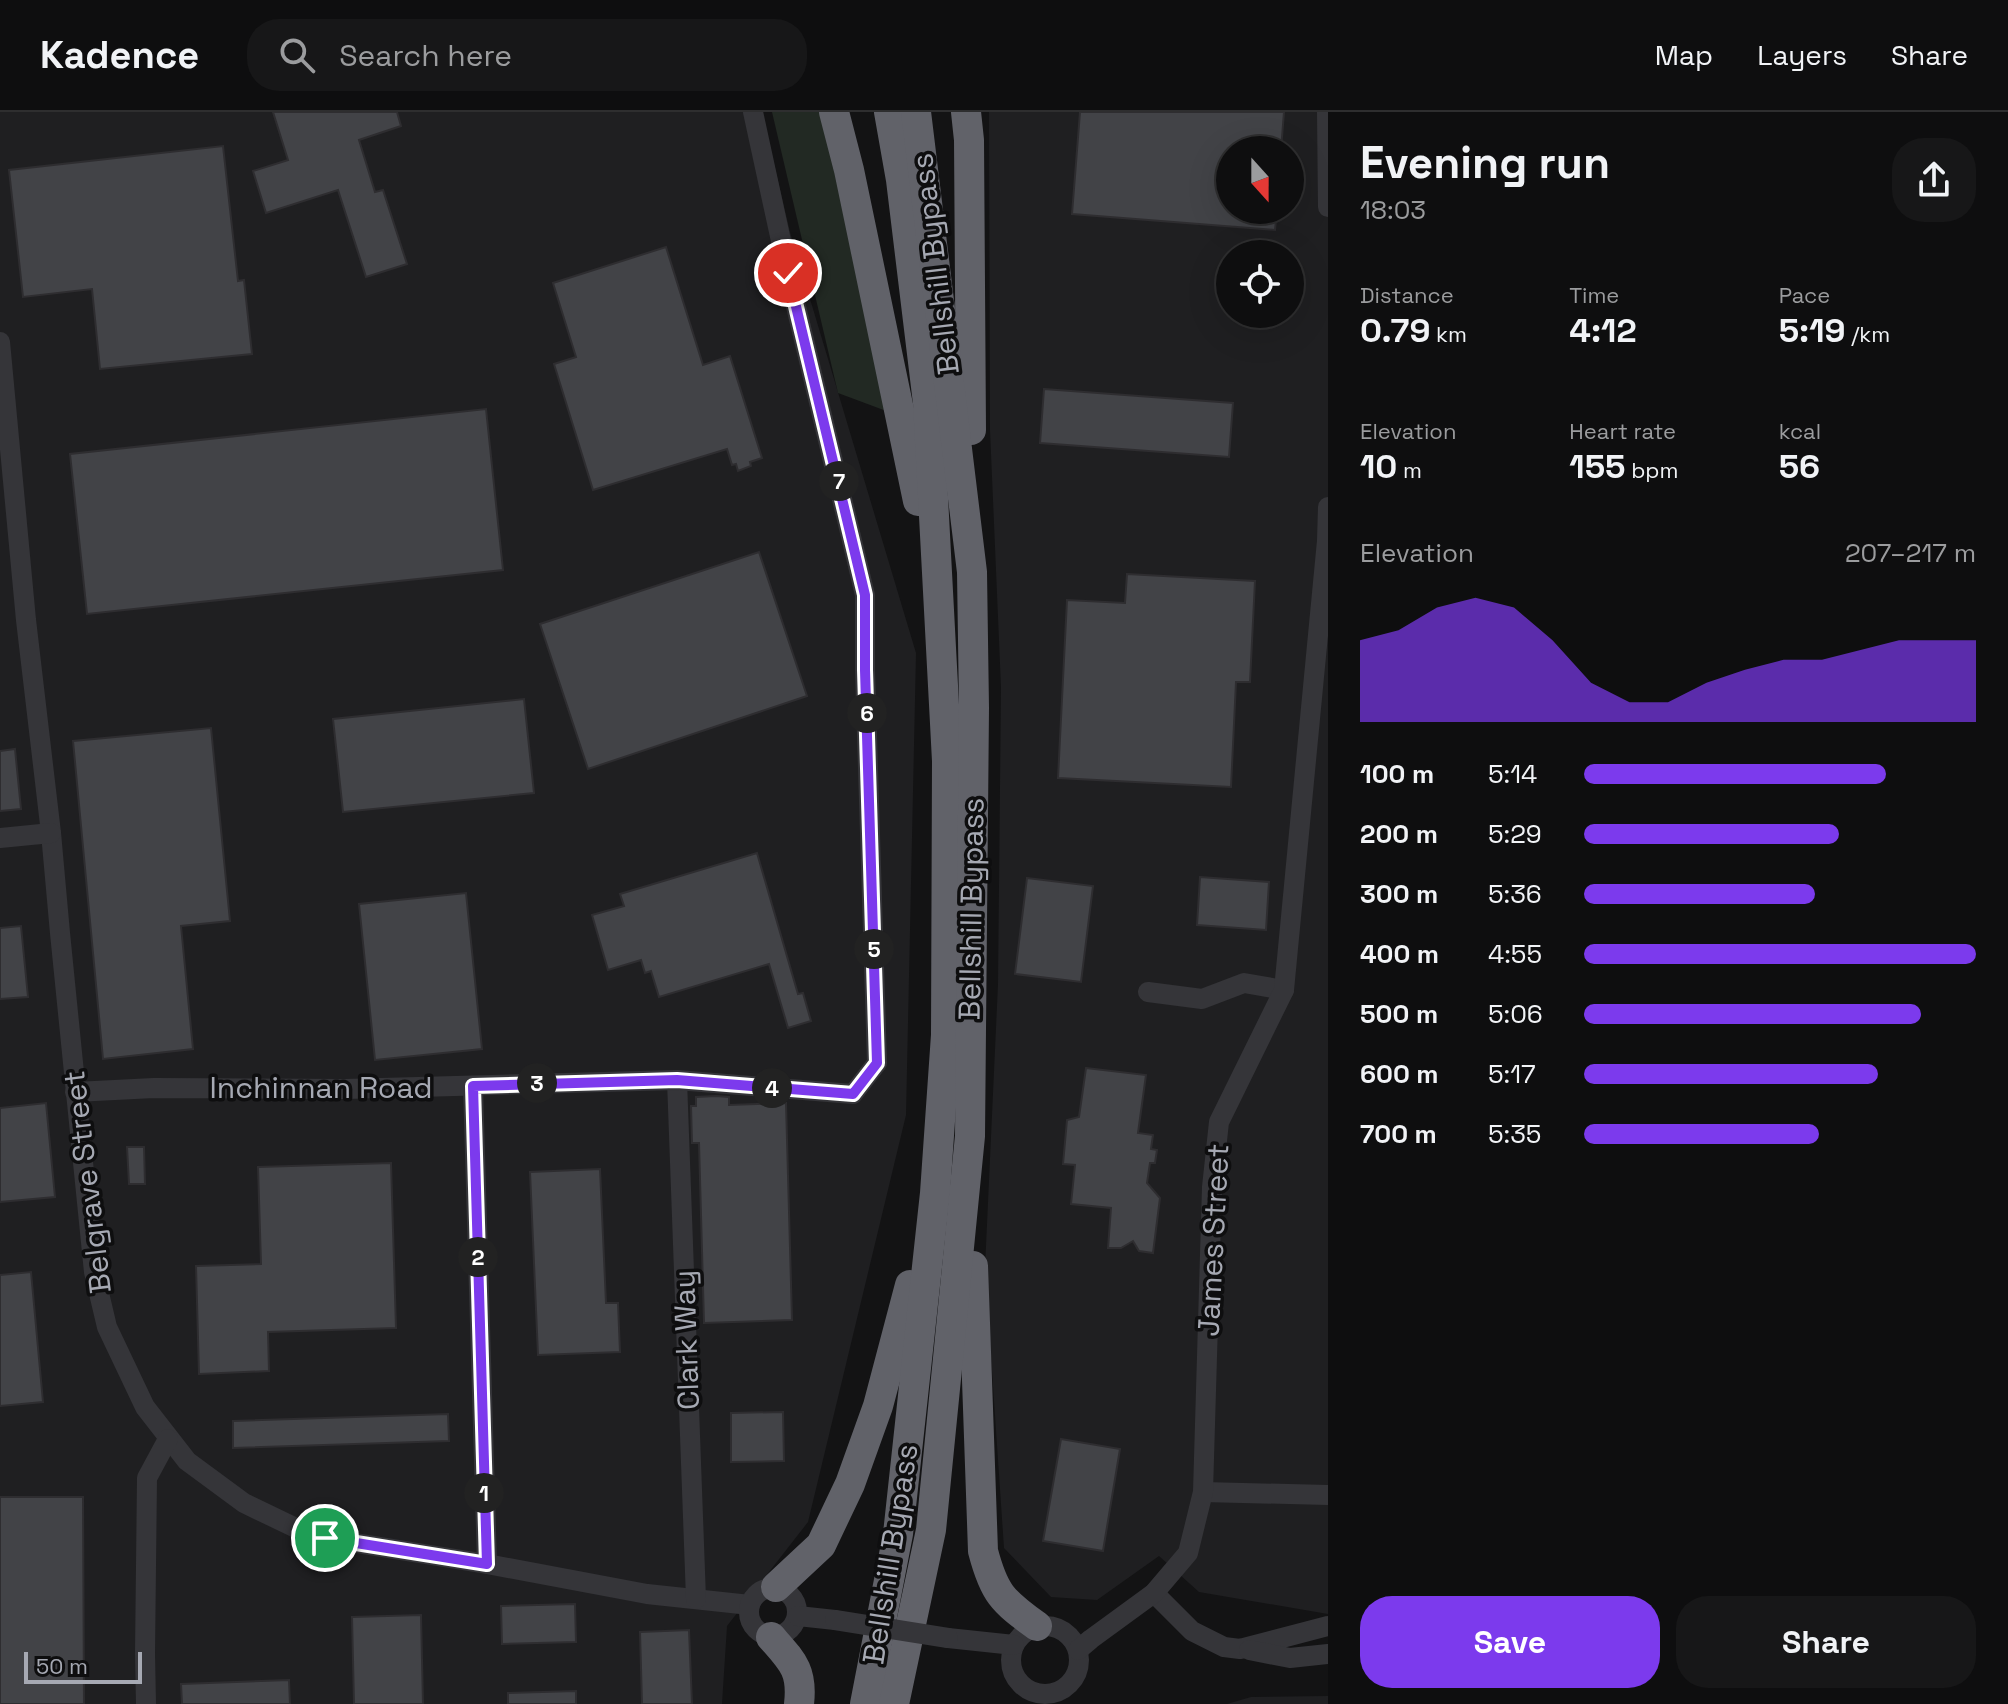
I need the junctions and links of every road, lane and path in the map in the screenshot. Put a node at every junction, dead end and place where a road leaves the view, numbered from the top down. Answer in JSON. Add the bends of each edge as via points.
{"nodes":[{"id":1,"x":753,"y":112,"type":"edge"},
{"id":2,"x":834,"y":112,"type":"edge"},
{"id":3,"x":889,"y":112,"type":"edge"},
{"id":4,"x":916,"y":112,"type":"edge"},
{"id":5,"x":966,"y":112,"type":"edge"},
{"id":6,"x":1327,"y":112,"type":"edge"},
{"id":7,"x":1328,"y":206,"type":"edge"},
{"id":8,"x":0,"y":342,"type":"edge"},
{"id":9,"x":1328,"y":507,"type":"edge"},
{"id":10,"x":1327,"y":541,"type":"edge"},
{"id":11,"x":972,"y":572,"type":"junction"},
{"id":12,"x":939,"y":601,"type":"junction"},
{"id":13,"x":51,"y":833,"type":"junction"},
{"id":14,"x":0,"y":838,"type":"edge"},
{"id":15,"x":1284,"y":990,"type":"junction"},
{"id":16,"x":1148,"y":992,"type":"dead end"},
{"id":17,"x":677,"y":1080,"type":"junction"},
{"id":18,"x":473,"y":1086,"type":"junction"},
{"id":19,"x":75,"y":1092,"type":"junction"},
{"id":20,"x":970,"y":1136,"type":"junction"},
{"id":21,"x":935,"y":1193,"type":"junction"},
{"id":22,"x":168,"y":1439,"type":"junction"},
{"id":23,"x":1203,"y":1492,"type":"junction"},
{"id":24,"x":1328,"y":1495,"type":"edge"},
{"id":25,"x":487,"y":1564,"type":"junction"},
{"id":26,"x":776,"y":1587,"type":"junction"},
{"id":27,"x":1154,"y":1593,"type":"junction"},
{"id":28,"x":696,"y":1599,"type":"junction"},
{"id":29,"x":750,"y":1605,"type":"junction"},
{"id":30,"x":798,"y":1616,"type":"junction"},
{"id":31,"x":1328,"y":1626,"type":"edge"},
{"id":32,"x":1025,"y":1636,"type":"junction"},
{"id":33,"x":771,"y":1637,"type":"junction"},
{"id":34,"x":1240,"y":1649,"type":"junction"},
{"id":35,"x":1078,"y":1650,"type":"junction"},
{"id":36,"x":1328,"y":1654,"type":"edge"},
{"id":37,"x":1026,"y":1698,"type":"edge"},
{"id":38,"x":146,"y":1704,"type":"edge"},
{"id":39,"x":799,"y":1704,"type":"edge"},
{"id":40,"x":865,"y":1704,"type":"edge"},
{"id":41,"x":894,"y":1704,"type":"edge"}],
"edges":[{"from":1,"to":17,"type":"street","name":"Inchinnan Road","via":[[865,595],[877,1063],[853,1094]]},
{"from":2,"to":12,"type":"highway"},
{"from":3,"to":12,"type":"highway","name":"Bellshill Bypass","via":[[928,403]]},
{"from":4,"to":11,"type":"highway","name":"Bellshill Bypass"},
{"from":5,"to":11,"type":"highway"},
{"from":6,"to":7,"type":"street"},
{"from":8,"to":13,"type":"street","name":"Belgrave Street"},
{"from":9,"to":10,"type":"street","name":"James Street"},
{"from":10,"to":15,"type":"street","name":"James Street"},
{"from":11,"to":20,"type":"highway","name":"Bellshill Bypass"},
{"from":12,"to":21,"type":"highway","name":"Bellshill Bypass","via":[[947,761],[946,1035]]},
{"from":13,"to":14,"type":"street"},
{"from":13,"to":19,"type":"street","name":"Belgrave Street"},
{"from":15,"to":16,"type":"street","via":[[1244,983],[1202,999]]},
{"from":15,"to":23,"type":"street","name":"James Street","via":[[1219,1122],[1212,1187]]},
{"from":17,"to":18,"type":"street","name":"Inchinnan Road"},
{"from":17,"to":28,"type":"street","name":"Clark Way"},
{"from":18,"to":19,"type":"street","name":"Inchinnan Road"},
{"from":18,"to":25,"type":"street"},
{"from":19,"to":22,"type":"street","name":"Belgrave Street","via":[[94,1272],[107,1327],[145,1407]]},
{"from":20,"to":32,"type":"highway","via":[[983,1551],[990,1577],[1017,1612]]},
{"from":20,"to":41,"type":"highway","name":"Bellshill Bypass","via":[[931,1530]]},
{"from":21,"to":26,"type":"highway","via":[[878,1406],[850,1484],[821,1545]]},
{"from":21,"to":40,"type":"highway","name":"Bellshill Bypass","via":[[898,1534]]},
{"from":22,"to":25,"type":"street","name":"Belgrave Street","via":[[187,1461],[244,1503],[298,1529]]},
{"from":22,"to":38,"type":"street","via":[[147,1478]]},
{"from":23,"to":24,"type":"street"},
{"from":23,"to":27,"type":"street","name":"James Street","via":[[1188,1553]]},
{"from":25,"to":28,"type":"street","name":"Belgrave Street"},
{"from":26,"to":29,"type":"street","via":[[760,1592]]},
{"from":26,"to":30,"type":"street","via":[[795,1600]]},
{"from":27,"to":34,"type":"street","via":[[1192,1631]]},
{"from":27,"to":35,"type":"street","name":"James Street"},
{"from":28,"to":29,"type":"street","name":"Belgrave Street"},
{"from":29,"to":33,"type":"street","via":[[753,1626]]},
{"from":30,"to":32,"type":"street","bridge":true,"via":[[948,1638]]},
{"from":30,"to":33,"type":"street","via":[[791,1629]]},
{"from":31,"to":34,"type":"street"},
{"from":32,"to":35,"type":"street","via":[[1049,1625],[1065,1631]]},
{"from":32,"to":37,"type":"street","via":[[1010,1661]]},
{"from":33,"to":39,"type":"highway","via":[[794,1663],[801,1686]]},
{"from":34,"to":36,"type":"street","via":[[1290,1658]]},
{"from":35,"to":37,"type":"street","via":[[1080,1662],[1070,1684]]}]}
